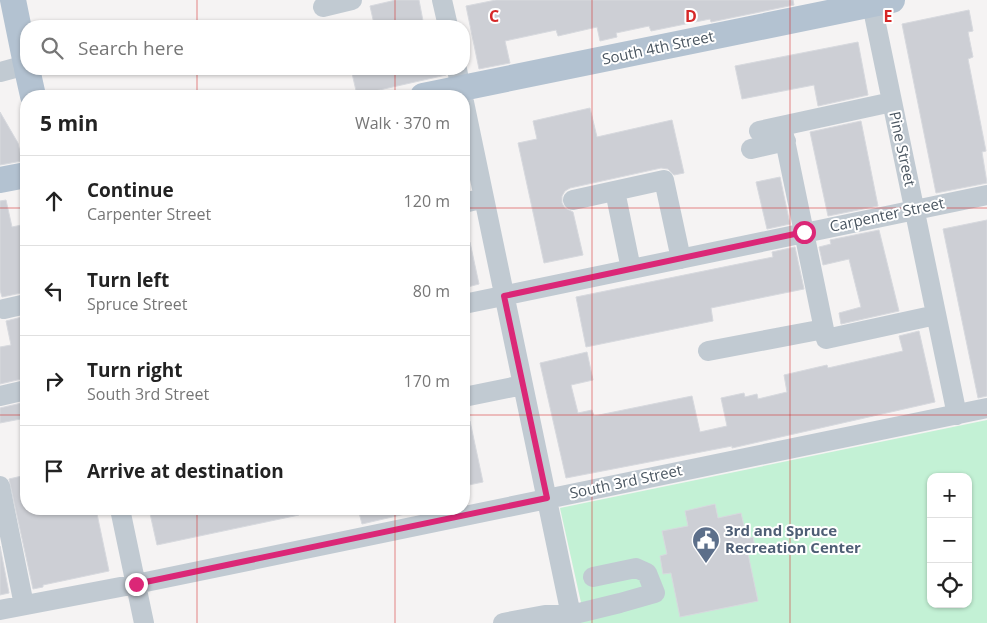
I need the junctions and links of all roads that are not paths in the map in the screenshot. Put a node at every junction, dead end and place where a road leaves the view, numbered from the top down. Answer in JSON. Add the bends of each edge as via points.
{"nodes":[{"id":1,"x":13,"y":0,"type":"edge"},
{"id":2,"x":352,"y":0,"type":"edge"},
{"id":3,"x":442,"y":0,"type":"edge"},
{"id":4,"x":878,"y":1,"type":"edge"},
{"id":5,"x":322,"y":7,"type":"dead end"},
{"id":6,"x":447,"y":20,"type":"edge"},
{"id":7,"x":20,"y":33,"type":"edge"},
{"id":8,"x":20,"y":68,"type":"edge"},
{"id":9,"x":0,"y":72,"type":"edge"},
{"id":10,"x":29,"y":75,"type":"edge"},
{"id":11,"x":461,"y":89,"type":"edge"},
{"id":12,"x":32,"y":90,"type":"edge"},
{"id":13,"x":892,"y":102,"type":"junction"},
{"id":14,"x":759,"y":131,"type":"dead end"},
{"id":15,"x":470,"y":132,"type":"edge"},
{"id":16,"x":784,"y":134,"type":"junction"},
{"id":17,"x":750,"y":149,"type":"dead end"},
{"id":18,"x":20,"y":176,"type":"edge"},
{"id":19,"x":0,"y":180,"type":"edge"},
{"id":20,"x":614,"y":191,"type":"junction"},
{"id":21,"x":987,"y":195,"type":"edge"},
{"id":22,"x":484,"y":198,"type":"junction"},
{"id":23,"x":573,"y":200,"type":"dead end"},
{"id":24,"x":470,"y":202,"type":"edge"},
{"id":25,"x":915,"y":210,"type":"junction"},
{"id":26,"x":804,"y":232,"type":"junction"},
{"id":27,"x":681,"y":259,"type":"junction"},
{"id":28,"x":631,"y":269,"type":"junction"},
{"id":29,"x":504,"y":296,"type":"junction"},
{"id":30,"x":470,"y":303,"type":"edge"},
{"id":31,"x":20,"y":305,"type":"edge"},
{"id":32,"x":4,"y":309,"type":"dead end"},
{"id":33,"x":936,"y":315,"type":"junction"},
{"id":34,"x":824,"y":329,"type":"junction"},
{"id":35,"x":708,"y":351,"type":"dead end"},
{"id":36,"x":523,"y":385,"type":"junction"},
{"id":37,"x":20,"y":391,"type":"edge"},
{"id":38,"x":0,"y":396,"type":"edge"},
{"id":39,"x":470,"y":396,"type":"edge"},
{"id":40,"x":987,"y":408,"type":"edge"},
{"id":41,"x":957,"y":415,"type":"junction"},
{"id":42,"x":0,"y":486,"type":"edge"},
{"id":43,"x":547,"y":498,"type":"junction"},
{"id":44,"x":470,"y":514,"type":"edge"},
{"id":45,"x":121,"y":515,"type":"edge"},
{"id":46,"x":466,"y":515,"type":"edge"},
{"id":47,"x":593,"y":577,"type":"dead end"},
{"id":48,"x":136,"y":584,"type":"junction"},
{"id":49,"x":24,"y":605,"type":"junction"},
{"id":50,"x":0,"y":610,"type":"edge"},
{"id":51,"x":571,"y":615,"type":"junction"},
{"id":52,"x":144,"y":623,"type":"edge"},
{"id":53,"x":503,"y":623,"type":"edge"}],
"edges":[{"from":1,"to":7,"type":"main road"},
{"from":2,"to":5,"type":"street"},
{"from":3,"to":6,"type":"street"},
{"from":4,"to":11,"type":"main road","name":"South 4th Street"},
{"from":4,"to":13,"type":"street","name":"Pine Street"},
{"from":8,"to":9,"type":"street"},
{"from":10,"to":12,"type":"main road"},
{"from":13,"to":16,"type":"street"},
{"from":13,"to":25,"type":"street","name":"Pine Street"},
{"from":14,"to":16,"type":"street"},
{"from":15,"to":22,"type":"street"},
{"from":16,"to":17,"type":"street"},
{"from":16,"to":26,"type":"street"},
{"from":18,"to":19,"type":"main road"},
{"from":20,"to":23,"type":"street"},
{"from":20,"to":27,"type":"street","via":[[664,180]]},
{"from":20,"to":28,"type":"street"},
{"from":21,"to":25,"type":"street","name":"Carpenter Street"},
{"from":22,"to":24,"type":"street"},
{"from":22,"to":29,"type":"street"},
{"from":25,"to":26,"type":"street","name":"Carpenter Street"},
{"from":25,"to":33,"type":"street","name":"Pine Street"},
{"from":26,"to":27,"type":"street","name":"Carpenter Street"},
{"from":26,"to":34,"type":"street"},
{"from":27,"to":28,"type":"street","name":"Carpenter Street"},
{"from":28,"to":29,"type":"street","name":"Carpenter Street"},
{"from":29,"to":30,"type":"street","name":"Carpenter Street"},
{"from":29,"to":36,"type":"street"},
{"from":31,"to":32,"type":"street"},
{"from":33,"to":34,"type":"street","via":[[826,339]]},
{"from":33,"to":41,"type":"street","name":"Pine Street"},
{"from":34,"to":35,"type":"street"},
{"from":36,"to":39,"type":"street"},
{"from":36,"to":43,"type":"street"},
{"from":37,"to":38,"type":"street"},
{"from":40,"to":41,"type":"street","name":"South 3rd Street"},
{"from":41,"to":43,"type":"street","name":"South 3rd Street"},
{"from":42,"to":49,"type":"street"},
{"from":43,"to":44,"type":"street","name":"South 3rd Street"},
{"from":43,"to":51,"type":"street"},
{"from":45,"to":48,"type":"street"},
{"from":46,"to":48,"type":"street","name":"South 3rd Street"},
{"from":47,"to":51,"type":"street","via":[[636,568],[647,573],[655,593]]},
{"from":48,"to":49,"type":"street","name":"South 3rd Street"},
{"from":48,"to":52,"type":"street"},
{"from":49,"to":50,"type":"street","name":"South 3rd Street"},
{"from":51,"to":53,"type":"street","via":[[545,614]]}]}
